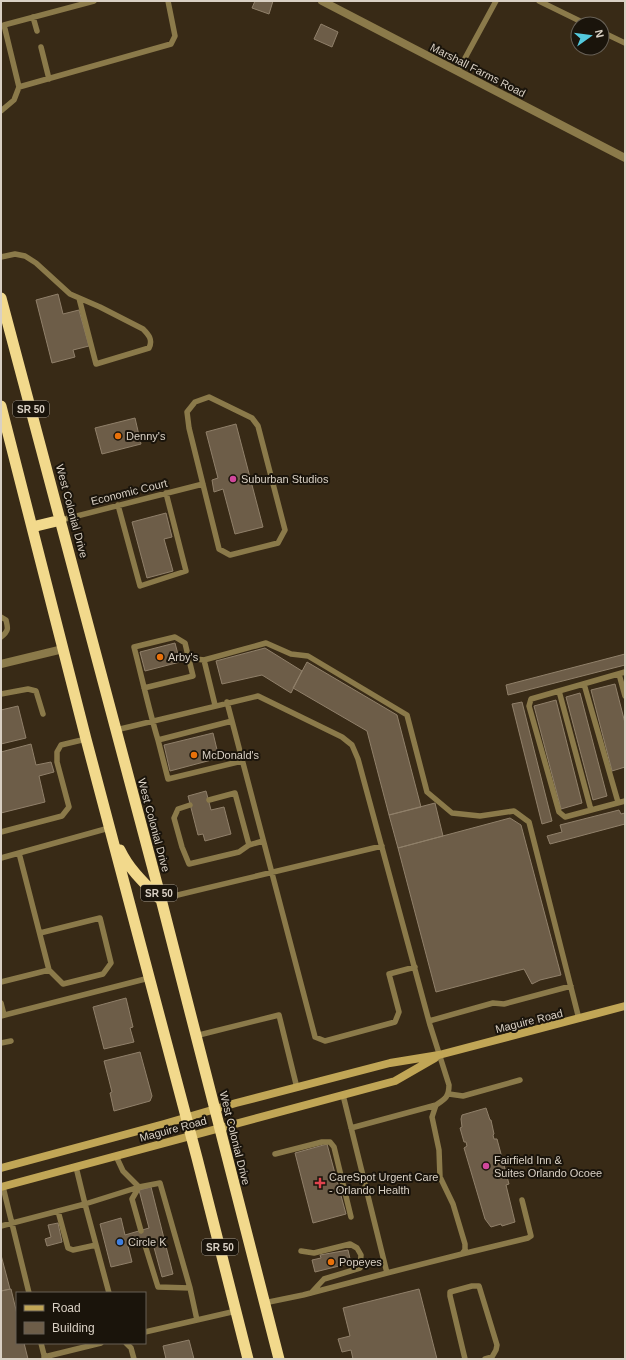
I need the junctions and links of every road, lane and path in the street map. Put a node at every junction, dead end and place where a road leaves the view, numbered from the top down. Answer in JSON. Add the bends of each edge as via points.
{"nodes":[{"id":1,"x":94,"y":1,"type":"edge"},
{"id":2,"x":168,"y":1,"type":"edge"},
{"id":3,"x":322,"y":1,"type":"edge"},
{"id":4,"x":496,"y":1,"type":"edge"},
{"id":5,"x":539,"y":1,"type":"edge"},
{"id":6,"x":570,"y":16,"type":"edge"},
{"id":7,"x":33,"y":17,"type":"junction"},
{"id":8,"x":37,"y":31,"type":"dead end"},
{"id":9,"x":610,"y":36,"type":"edge"},
{"id":10,"x":625,"y":43,"type":"edge"},
{"id":11,"x":41,"y":47,"type":"dead end"},
{"id":12,"x":458,"y":71,"type":"junction"},
{"id":13,"x":49,"y":79,"type":"junction"},
{"id":14,"x":19,"y":87,"type":"junction"},
{"id":15,"x":1,"y":111,"type":"edge"},
{"id":16,"x":625,"y":158,"type":"edge"},
{"id":17,"x":1,"y":257,"type":"edge"},
{"id":18,"x":1,"y":298,"type":"edge"},
{"id":19,"x":79,"y":298,"type":"junction"},
{"id":20,"x":1,"y":406,"type":"edge"},
{"id":21,"x":202,"y":484,"type":"junction"},
{"id":22,"x":166,"y":493,"type":"junction"},
{"id":23,"x":118,"y":505,"type":"junction"},
{"id":24,"x":60,"y":520,"type":"junction"},
{"id":25,"x":32,"y":527,"type":"junction"},
{"id":26,"x":1,"y":617,"type":"edge"},
{"id":27,"x":1,"y":637,"type":"edge"},
{"id":28,"x":63,"y":649,"type":"junction"},
{"id":29,"x":188,"y":658,"type":"junction"},
{"id":30,"x":204,"y":660,"type":"junction"},
{"id":31,"x":1,"y":664,"type":"edge"},
{"id":32,"x":622,"y":673,"type":"edge"},
{"id":33,"x":584,"y":684,"type":"junction"},
{"id":34,"x":144,"y":688,"type":"junction"},
{"id":35,"x":559,"y":691,"type":"junction"},
{"id":36,"x":1,"y":694,"type":"edge"},
{"id":37,"x":625,"y":696,"type":"edge"},
{"id":38,"x":227,"y":702,"type":"junction"},
{"id":39,"x":215,"y":705,"type":"junction"},
{"id":40,"x":43,"y":714,"type":"dead end"},
{"id":41,"x":152,"y":721,"type":"junction"},
{"id":42,"x":232,"y":721,"type":"junction"},
{"id":43,"x":116,"y":730,"type":"junction"},
{"id":44,"x":86,"y":739,"type":"junction"},
{"id":45,"x":158,"y":740,"type":"junction"},
{"id":46,"x":242,"y":761,"type":"junction"},
{"id":47,"x":209,"y":800,"type":"dead end"},
{"id":48,"x":625,"y":801,"type":"edge"},
{"id":49,"x":618,"y":802,"type":"junction"},
{"id":50,"x":190,"y":805,"type":"dead end"},
{"id":51,"x":591,"y":810,"type":"junction"},
{"id":52,"x":109,"y":828,"type":"junction"},
{"id":53,"x":1,"y":832,"type":"edge"},
{"id":54,"x":263,"y":841,"type":"junction"},
{"id":55,"x":249,"y":845,"type":"junction"},
{"id":56,"x":382,"y":846,"type":"junction"},
{"id":57,"x":19,"y":853,"type":"junction"},
{"id":58,"x":1,"y":858,"type":"edge"},
{"id":59,"x":271,"y":873,"type":"junction"},
{"id":60,"x":161,"y":899,"type":"junction"},
{"id":61,"x":40,"y":933,"type":"junction"},
{"id":62,"x":415,"y":967,"type":"junction"},
{"id":63,"x":50,"y":970,"type":"junction"},
{"id":64,"x":149,"y":978,"type":"junction"},
{"id":65,"x":1,"y":982,"type":"edge"},
{"id":66,"x":570,"y":986,"type":"junction"},
{"id":67,"x":1,"y":1003,"type":"edge"},
{"id":68,"x":625,"y":1006,"type":"edge"},
{"id":69,"x":3,"y":1016,"type":"edge"},
{"id":70,"x":579,"y":1019,"type":"junction"},
{"id":71,"x":429,"y":1021,"type":"junction"},
{"id":72,"x":195,"y":1036,"type":"junction"},
{"id":73,"x":11,"y":1041,"type":"dead end"},
{"id":74,"x":1,"y":1043,"type":"edge"},
{"id":75,"x":439,"y":1055,"type":"junction"},
{"id":76,"x":520,"y":1080,"type":"dead end"},
{"id":77,"x":297,"y":1088,"type":"junction"},
{"id":78,"x":449,"y":1094,"type":"junction"},
{"id":79,"x":343,"y":1095,"type":"junction"},
{"id":80,"x":436,"y":1105,"type":"junction"},
{"id":81,"x":214,"y":1110,"type":"junction"},
{"id":82,"x":186,"y":1118,"type":"junction"},
{"id":83,"x":219,"y":1128,"type":"junction"},
{"id":84,"x":351,"y":1128,"type":"junction"},
{"id":85,"x":191,"y":1135,"type":"junction"},
{"id":86,"x":275,"y":1154,"type":"dead end"},
{"id":87,"x":116,"y":1156,"type":"junction"},
{"id":88,"x":76,"y":1167,"type":"junction"},
{"id":89,"x":1,"y":1168,"type":"edge"},
{"id":90,"x":2,"y":1187,"type":"edge"},
{"id":91,"x":139,"y":1187,"type":"junction"},
{"id":92,"x":522,"y":1200,"type":"dead end"},
{"id":93,"x":85,"y":1204,"type":"junction"},
{"id":94,"x":58,"y":1211,"type":"junction"},
{"id":95,"x":352,"y":1217,"type":"dead end"},
{"id":96,"x":12,"y":1223,"type":"junction"},
{"id":97,"x":1,"y":1226,"type":"edge"},
{"id":98,"x":141,"y":1231,"type":"dead end"},
{"id":99,"x":144,"y":1242,"type":"dead end"},
{"id":100,"x":96,"y":1245,"type":"junction"},
{"id":101,"x":301,"y":1251,"type":"dead end"},
{"id":102,"x":462,"y":1254,"type":"junction"},
{"id":103,"x":387,"y":1273,"type":"junction"},
{"id":104,"x":190,"y":1288,"type":"junction"},
{"id":105,"x":29,"y":1292,"type":"edge"},
{"id":106,"x":110,"y":1292,"type":"edge"},
{"id":107,"x":311,"y":1293,"type":"junction"},
{"id":108,"x":264,"y":1303,"type":"junction"},
{"id":109,"x":236,"y":1312,"type":"junction"},
{"id":110,"x":197,"y":1320,"type":"junction"},
{"id":111,"x":146,"y":1332,"type":"edge"},
{"id":112,"x":41,"y":1344,"type":"edge"},
{"id":113,"x":97,"y":1344,"type":"edge"},
{"id":114,"x":127,"y":1344,"type":"edge"},
{"id":115,"x":45,"y":1358,"type":"edge"},
{"id":116,"x":134,"y":1359,"type":"edge"},
{"id":117,"x":248,"y":1359,"type":"edge"},
{"id":118,"x":279,"y":1359,"type":"edge"},
{"id":119,"x":465,"y":1359,"type":"edge"},
{"id":120,"x":485,"y":1359,"type":"edge"}],
"edges":[{"from":1,"to":7,"type":"lane"},
{"from":2,"to":13,"type":"lane","via":[[175,36],[172,44]]},
{"from":3,"to":12,"type":"street","name":"Marshall Farms Road"},
{"from":4,"to":12,"type":"lane"},
{"from":5,"to":6,"type":"lane"},
{"from":7,"to":8,"type":"lane"},
{"from":7,"to":14,"type":"lane","via":[[4,25]]},
{"from":9,"to":10,"type":"lane"},
{"from":11,"to":13,"type":"lane"},
{"from":12,"to":16,"type":"street","name":"Marshall Farms Road"},
{"from":13,"to":14,"type":"lane"},
{"from":14,"to":15,"type":"lane","via":[[14,100]]},
{"from":17,"to":19,"type":"lane","via":[[15,254],[25,256],[70,294]]},
{"from":18,"to":24,"type":"highway","name":"West Colonial Drive","number":"SR 50"},
{"from":19,"to":19,"type":"lane","via":[[143,329],[150,338],[149,348],[96,364]]},
{"from":20,"to":25,"type":"highway","number":"SR 50"},
{"from":21,"to":21,"type":"lane","via":[[187,412],[195,402],[209,397],[252,418],[258,426],[285,530],[278,544],[230,555],[219,549]]},
{"from":21,"to":22,"type":"lane","name":"Economic Court"},
{"from":22,"to":23,"type":"lane","name":"Economic Court"},
{"from":22,"to":23,"type":"lane","via":[[186,572],[140,586]]},
{"from":23,"to":24,"type":"lane","name":"Economic Court"},
{"from":24,"to":25,"type":"highway"},
{"from":24,"to":43,"type":"highway","name":"West Colonial Drive","number":"SR 50"},
{"from":25,"to":28,"type":"highway","number":"SR 50"},
{"from":26,"to":27,"type":"lane","via":[[6,620],[8,628],[7,633]]},
{"from":28,"to":31,"type":"street"},
{"from":28,"to":44,"type":"highway","number":"SR 50"},
{"from":29,"to":30,"type":"lane"},
{"from":29,"to":34,"type":"lane","via":[[193,676]]},
{"from":29,"to":34,"type":"lane","via":[[185,643],[175,637],[134,648]]},
{"from":30,"to":39,"type":"lane"},
{"from":30,"to":66,"type":"lane","via":[[266,643],[291,654],[308,656],[407,715],[428,792],[452,813],[480,816],[514,811],[529,822]]},
{"from":32,"to":33,"type":"lane"},
{"from":32,"to":37,"type":"lane"},
{"from":33,"to":35,"type":"lane"},
{"from":33,"to":49,"type":"lane"},
{"from":34,"to":41,"type":"lane"},
{"from":35,"to":51,"type":"lane"},
{"from":35,"to":51,"type":"lane","via":[[531,699],[531,714],[559,812],[565,817]]},
{"from":36,"to":40,"type":"lane","via":[[28,689],[36,691]]},
{"from":38,"to":39,"type":"lane"},
{"from":38,"to":42,"type":"lane"},
{"from":38,"to":56,"type":"lane","via":[[258,696],[342,737],[352,745]]},
{"from":39,"to":41,"type":"lane"},
{"from":41,"to":43,"type":"lane"},
{"from":41,"to":45,"type":"lane"},
{"from":42,"to":45,"type":"lane"},
{"from":42,"to":46,"type":"lane"},
{"from":43,"to":60,"type":"highway","name":"West Colonial Drive","number":"SR 50"},
{"from":44,"to":52,"type":"highway","number":"SR 50"},
{"from":44,"to":53,"type":"lane","via":[[61,745],[57,752],[57,762],[69,807],[62,816]]},
{"from":45,"to":46,"type":"lane","via":[[168,779]]},
{"from":46,"to":54,"type":"lane"},
{"from":47,"to":55,"type":"lane","via":[[235,793]]},
{"from":48,"to":49,"type":"lane"},
{"from":49,"to":51,"type":"lane"},
{"from":50,"to":55,"type":"lane","via":[[178,809],[174,818],[189,864],[239,852]]},
{"from":52,"to":57,"type":"lane"},
{"from":52,"to":60,"type":"highway","via":[[126,862]]},
{"from":52,"to":64,"type":"highway","number":"SR 50"},
{"from":54,"to":55,"type":"lane"},
{"from":54,"to":59,"type":"lane"},
{"from":56,"to":59,"type":"lane"},
{"from":56,"to":62,"type":"lane"},
{"from":57,"to":58,"type":"lane"},
{"from":57,"to":61,"type":"lane"},
{"from":59,"to":60,"type":"lane"},
{"from":59,"to":62,"type":"lane","via":[[315,1037],[325,1041],[395,1022],[399,1012],[389,974]]},
{"from":60,"to":72,"type":"highway","name":"West Colonial Drive","number":"SR 50"},
{"from":61,"to":63,"type":"lane"},
{"from":61,"to":63,"type":"lane","via":[[100,918],[111,964],[103,974],[63,984]]},
{"from":62,"to":71,"type":"lane"},
{"from":63,"to":65,"type":"lane"},
{"from":64,"to":69,"type":"lane"},
{"from":64,"to":82,"type":"highway","number":"SR 50"},
{"from":66,"to":70,"type":"lane"},
{"from":66,"to":71,"type":"lane","via":[[504,1004],[493,1003]]},
{"from":67,"to":69,"type":"lane"},
{"from":68,"to":70,"type":"main road","name":"Maguire Road"},
{"from":70,"to":75,"type":"main road","name":"Maguire Road"},
{"from":71,"to":75,"type":"lane"},
{"from":72,"to":77,"type":"lane","via":[[279,1015]]},
{"from":72,"to":81,"type":"highway","name":"West Colonial Drive","number":"SR 50"},
{"from":73,"to":74,"type":"lane"},
{"from":75,"to":77,"type":"main road","name":"Maguire Road","via":[[390,1062]]},
{"from":75,"to":78,"type":"lane","via":[[449,1085]]},
{"from":75,"to":79,"type":"main road","name":"Maguire Road","via":[[395,1081]]},
{"from":76,"to":78,"type":"lane","via":[[463,1096]]},
{"from":77,"to":81,"type":"main road","name":"Maguire Road"},
{"from":78,"to":80,"type":"lane"},
{"from":79,"to":83,"type":"main road","name":"Maguire Road"},
{"from":79,"to":84,"type":"lane"},
{"from":80,"to":84,"type":"lane"},
{"from":80,"to":102,"type":"lane","via":[[432,1117],[439,1150],[440,1177],[453,1204],[465,1244]]},
{"from":81,"to":82,"type":"main road","name":"Maguire Road"},
{"from":81,"to":83,"type":"highway","name":"West Colonial Drive","number":"SR 50"},
{"from":82,"to":85,"type":"highway","number":"SR 50"},
{"from":82,"to":89,"type":"main road","name":"Maguire Road"},
{"from":83,"to":85,"type":"main road","name":"Maguire Road"},
{"from":83,"to":108,"type":"highway","name":"West Colonial Drive","number":"SR 50"},
{"from":84,"to":103,"type":"lane"},
{"from":85,"to":87,"type":"main road","name":"Maguire Road"},
{"from":85,"to":109,"type":"highway","number":"SR 50"},
{"from":86,"to":95,"type":"lane","via":[[330,1142],[334,1147]]},
{"from":87,"to":88,"type":"main road","name":"Maguire Road"},
{"from":87,"to":91,"type":"lane","via":[[123,1171]]},
{"from":88,"to":90,"type":"main road","name":"Maguire Road"},
{"from":88,"to":93,"type":"lane"},
{"from":90,"to":96,"type":"lane"},
{"from":91,"to":93,"type":"lane"},
{"from":91,"to":98,"type":"lane","via":[[132,1199]]},
{"from":91,"to":104,"type":"lane","via":[[160,1183]]},
{"from":92,"to":102,"type":"lane","via":[[531,1236]]},
{"from":93,"to":94,"type":"lane"},
{"from":93,"to":100,"type":"lane"},
{"from":94,"to":96,"type":"lane"},
{"from":94,"to":100,"type":"lane","via":[[68,1248],[73,1250]]},
{"from":96,"to":97,"type":"lane"},
{"from":96,"to":105,"type":"lane"},
{"from":99,"to":104,"type":"lane","via":[[158,1287]]},
{"from":100,"to":106,"type":"lane"},
{"from":101,"to":107,"type":"lane","via":[[314,1253],[350,1244],[361,1254],[360,1268],[324,1278]]},
{"from":102,"to":103,"type":"lane"},
{"from":103,"to":107,"type":"lane"},
{"from":104,"to":110,"type":"lane"},
{"from":107,"to":108,"type":"lane"},
{"from":108,"to":118,"type":"highway","name":"West Colonial Drive","number":"SR 50"},
{"from":109,"to":110,"type":"lane"},
{"from":109,"to":117,"type":"highway","number":"SR 50"},
{"from":110,"to":111,"type":"lane"},
{"from":112,"to":115,"type":"lane"},
{"from":113,"to":115,"type":"lane"},
{"from":114,"to":116,"type":"lane"},
{"from":119,"to":120,"type":"lane","via":[[450,1292],[479,1286],[496,1345],[492,1357]]}]}
